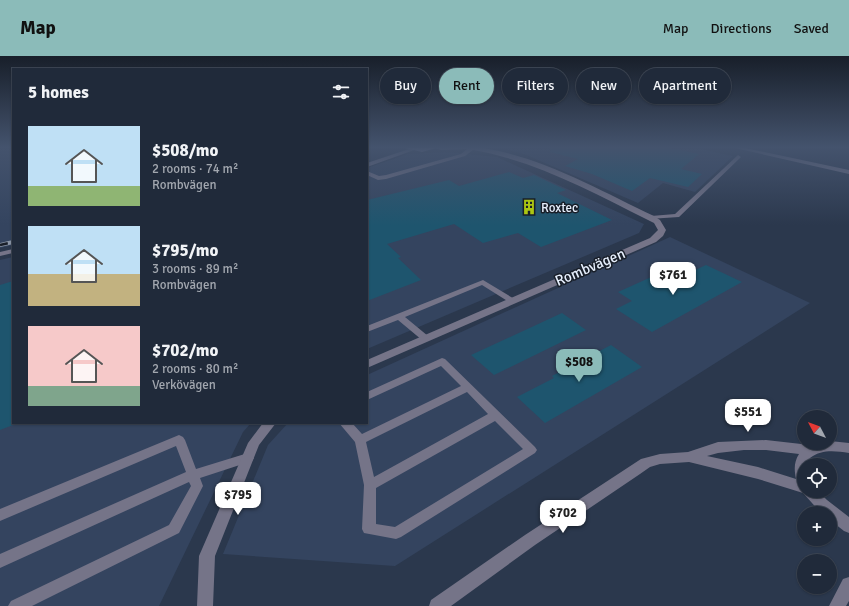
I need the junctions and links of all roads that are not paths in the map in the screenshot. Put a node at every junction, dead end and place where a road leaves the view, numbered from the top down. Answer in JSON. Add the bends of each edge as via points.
{"nodes":[{"id":1,"x":368,"y":174,"type":"edge"},
{"id":2,"x":398,"y":174,"type":"edge"},
{"id":3,"x":555,"y":174,"type":"edge"},
{"id":4,"x":722,"y":174,"type":"edge"},
{"id":5,"x":651,"y":218,"type":"junction"},
{"id":6,"x":12,"y":251,"type":"edge"},
{"id":7,"x":0,"y":254,"type":"edge"},
{"id":8,"x":512,"y":300,"type":"junction"},
{"id":9,"x":400,"y":316,"type":"junction"},
{"id":10,"x":368,"y":329,"type":"edge"},
{"id":11,"x":425,"y":338,"type":"junction"},
{"id":12,"x":368,"y":364,"type":"edge"},
{"id":13,"x":468,"y":387,"type":"junction"},
{"id":14,"x":368,"y":396,"type":"edge"},
{"id":15,"x":496,"y":415,"type":"junction"},
{"id":16,"x":269,"y":424,"type":"edge"},
{"id":17,"x":346,"y":424,"type":"edge"},
{"id":18,"x":360,"y":440,"type":"junction"},
{"id":19,"x":837,"y":447,"type":"edge"},
{"id":20,"x":797,"y":448,"type":"edge"},
{"id":21,"x":849,"y":448,"type":"edge"},
{"id":22,"x":810,"y":450,"type":"edge"},
{"id":23,"x":689,"y":457,"type":"junction"},
{"id":24,"x":248,"y":458,"type":"junction"},
{"id":25,"x":803,"y":458,"type":"edge"},
{"id":26,"x":192,"y":474,"type":"junction"},
{"id":27,"x":370,"y":485,"type":"junction"},
{"id":28,"x":797,"y":485,"type":"edge"},
{"id":29,"x":816,"y":498,"type":"edge"},
{"id":30,"x":0,"y":515,"type":"edge"},
{"id":31,"x":849,"y":526,"type":"edge"},
{"id":32,"x":0,"y":561,"type":"edge"},
{"id":33,"x":849,"y":585,"type":"edge"},
{"id":34,"x":16,"y":606,"type":"edge"},
{"id":35,"x":205,"y":606,"type":"edge"},
{"id":36,"x":437,"y":606,"type":"edge"},
{"id":37,"x":837,"y":606,"type":"edge"}],
"edges":[{"from":1,"to":2,"type":"street","via":[[378,178]]},
{"from":3,"to":5,"type":"street"},
{"from":4,"to":5,"type":"lane","via":[[677,216]]},
{"from":5,"to":8,"type":"street","name":"Rombvägen","via":[[662,230],[653,240]]},
{"from":6,"to":7,"type":"street"},
{"from":8,"to":9,"type":"lane","via":[[483,282]]},
{"from":8,"to":11,"type":"street","name":"Rombvägen"},
{"from":9,"to":10,"type":"lane"},
{"from":9,"to":11,"type":"lane"},
{"from":11,"to":12,"type":"street","name":"Rombvägen"},
{"from":13,"to":14,"type":"lane","via":[[442,361]]},
{"from":13,"to":15,"type":"lane"},
{"from":13,"to":18,"type":"lane"},
{"from":15,"to":27,"type":"lane"},
{"from":15,"to":27,"type":"lane","via":[[531,450],[396,533],[369,529]]},
{"from":16,"to":24,"type":"street","via":[[254,443]]},
{"from":17,"to":18,"type":"lane"},
{"from":18,"to":27,"type":"lane"},
{"from":19,"to":21,"type":"street"},
{"from":20,"to":23,"type":"street","via":[[758,445],[721,447]]},
{"from":22,"to":25,"type":"street"},
{"from":23,"to":28,"type":"street"},
{"from":23,"to":36,"type":"street","via":[[660,459],[634,470]]},
{"from":24,"to":26,"type":"lane"},
{"from":24,"to":35,"type":"street","via":[[206,556]]},
{"from":26,"to":30,"type":"lane","via":[[179,440]]},
{"from":26,"to":32,"type":"lane"},
{"from":26,"to":34,"type":"lane","via":[[197,486],[174,529]]},
{"from":29,"to":31,"type":"street","via":[[831,514]]},
{"from":33,"to":37,"type":"street"}]}
